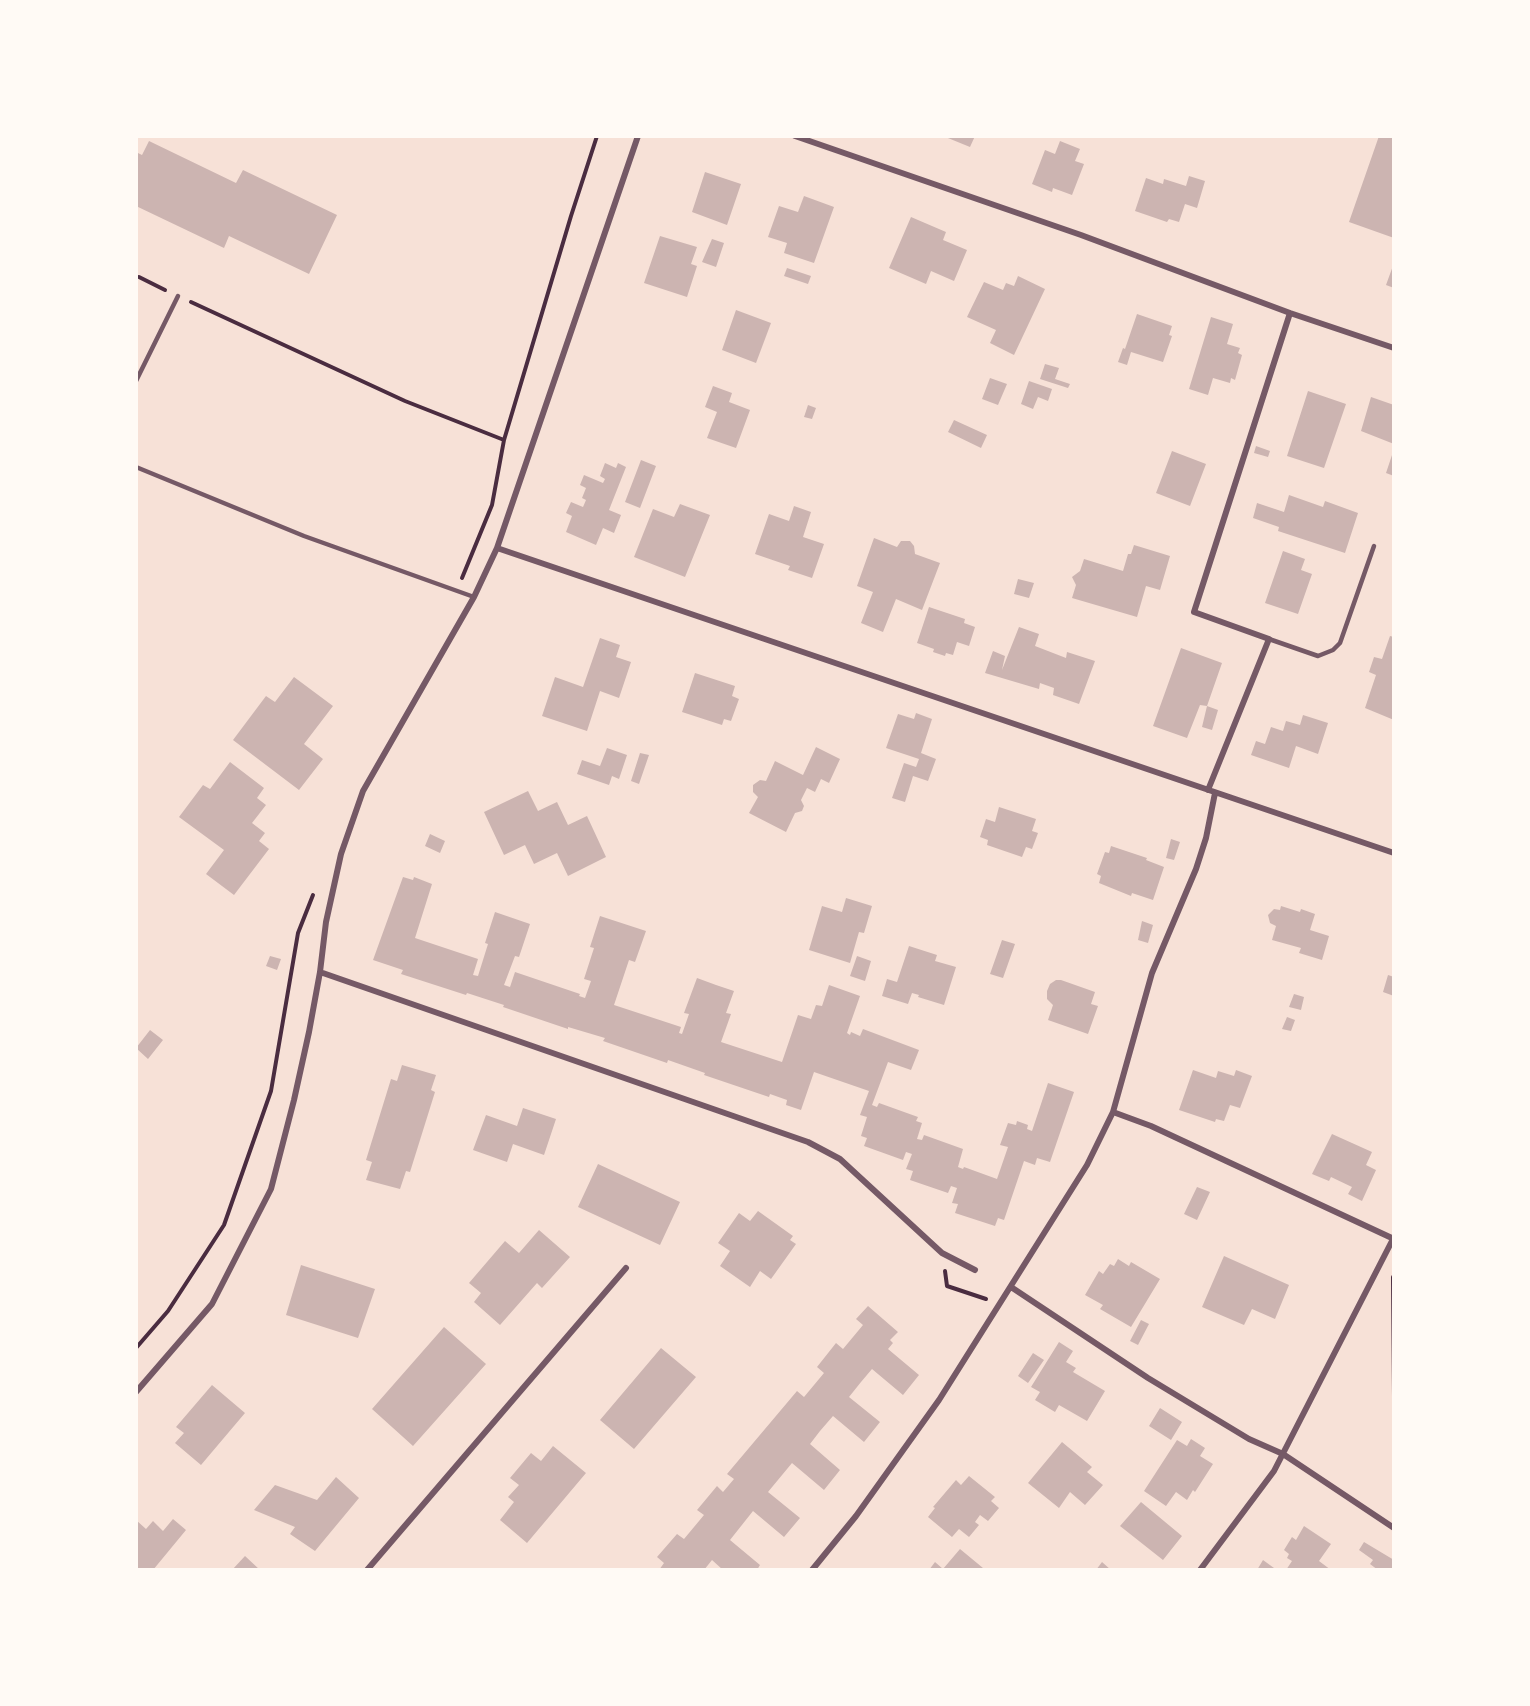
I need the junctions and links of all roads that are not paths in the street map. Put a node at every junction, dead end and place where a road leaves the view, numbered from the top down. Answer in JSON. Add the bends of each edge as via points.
{"nodes":[{"id":1,"x":638,"y":136,"type":"edge"},
{"id":2,"x":795,"y":136,"type":"edge"},
{"id":3,"x":178,"y":296,"type":"road end"},
{"id":4,"x":1290,"y":314,"type":"junction"},
{"id":5,"x":1394,"y":348,"type":"edge"},
{"id":6,"x":136,"y":381,"type":"edge"},
{"id":7,"x":136,"y":467,"type":"edge"},
{"id":8,"x":1374,"y":546,"type":"dead end"},
{"id":9,"x":497,"y":548,"type":"junction"},
{"id":10,"x":474,"y":597,"type":"junction"},
{"id":11,"x":1269,"y":639,"type":"junction"},
{"id":12,"x":1212,"y":792,"type":"junction"},
{"id":13,"x":1394,"y":854,"type":"edge"},
{"id":14,"x":320,"y":972,"type":"junction"},
{"id":15,"x":1113,"y":1112,"type":"junction"},
{"id":16,"x":1393,"y":1238,"type":"edge"},
{"id":17,"x":626,"y":1268,"type":"dead end"},
{"id":18,"x":975,"y":1270,"type":"dead end"},
{"id":19,"x":1011,"y":1287,"type":"junction"},
{"id":20,"x":136,"y":1392,"type":"edge"},
{"id":21,"x":1283,"y":1454,"type":"junction"},
{"id":22,"x":1394,"y":1528,"type":"edge"},
{"id":23,"x":367,"y":1569,"type":"edge"},
{"id":24,"x":812,"y":1569,"type":"edge"},
{"id":25,"x":1200,"y":1569,"type":"edge"}],
"edges":[{"from":1,"to":9,"type":"street"},
{"from":2,"to":4,"type":"street","via":[[1081,235]]},
{"from":3,"to":6,"type":"lane"},
{"from":4,"to":5,"type":"street"},
{"from":4,"to":11,"type":"street","via":[[1194,612]]},
{"from":7,"to":10,"type":"lane","via":[[304,536]]},
{"from":8,"to":11,"type":"lane","via":[[1340,643],[1333,650],[1318,656]]},
{"from":9,"to":10,"type":"street"},
{"from":9,"to":12,"type":"street"},
{"from":10,"to":14,"type":"street","via":[[363,791],[341,854]]},
{"from":11,"to":12,"type":"street"},
{"from":12,"to":13,"type":"street"},
{"from":12,"to":15,"type":"street","via":[[1206,838],[1152,973]]},
{"from":14,"to":18,"type":"street","via":[[808,1142],[840,1159],[942,1253]]},
{"from":14,"to":20,"type":"street","via":[[271,1189],[212,1304]]},
{"from":15,"to":16,"type":"street"},
{"from":15,"to":19,"type":"street","via":[[1087,1165]]},
{"from":16,"to":21,"type":"street"},
{"from":17,"to":23,"type":"street"},
{"from":19,"to":21,"type":"street","via":[[1148,1378],[1249,1439]]},
{"from":19,"to":24,"type":"street","via":[[939,1400],[856,1516]]},
{"from":21,"to":22,"type":"street"},
{"from":21,"to":25,"type":"street"}]}
